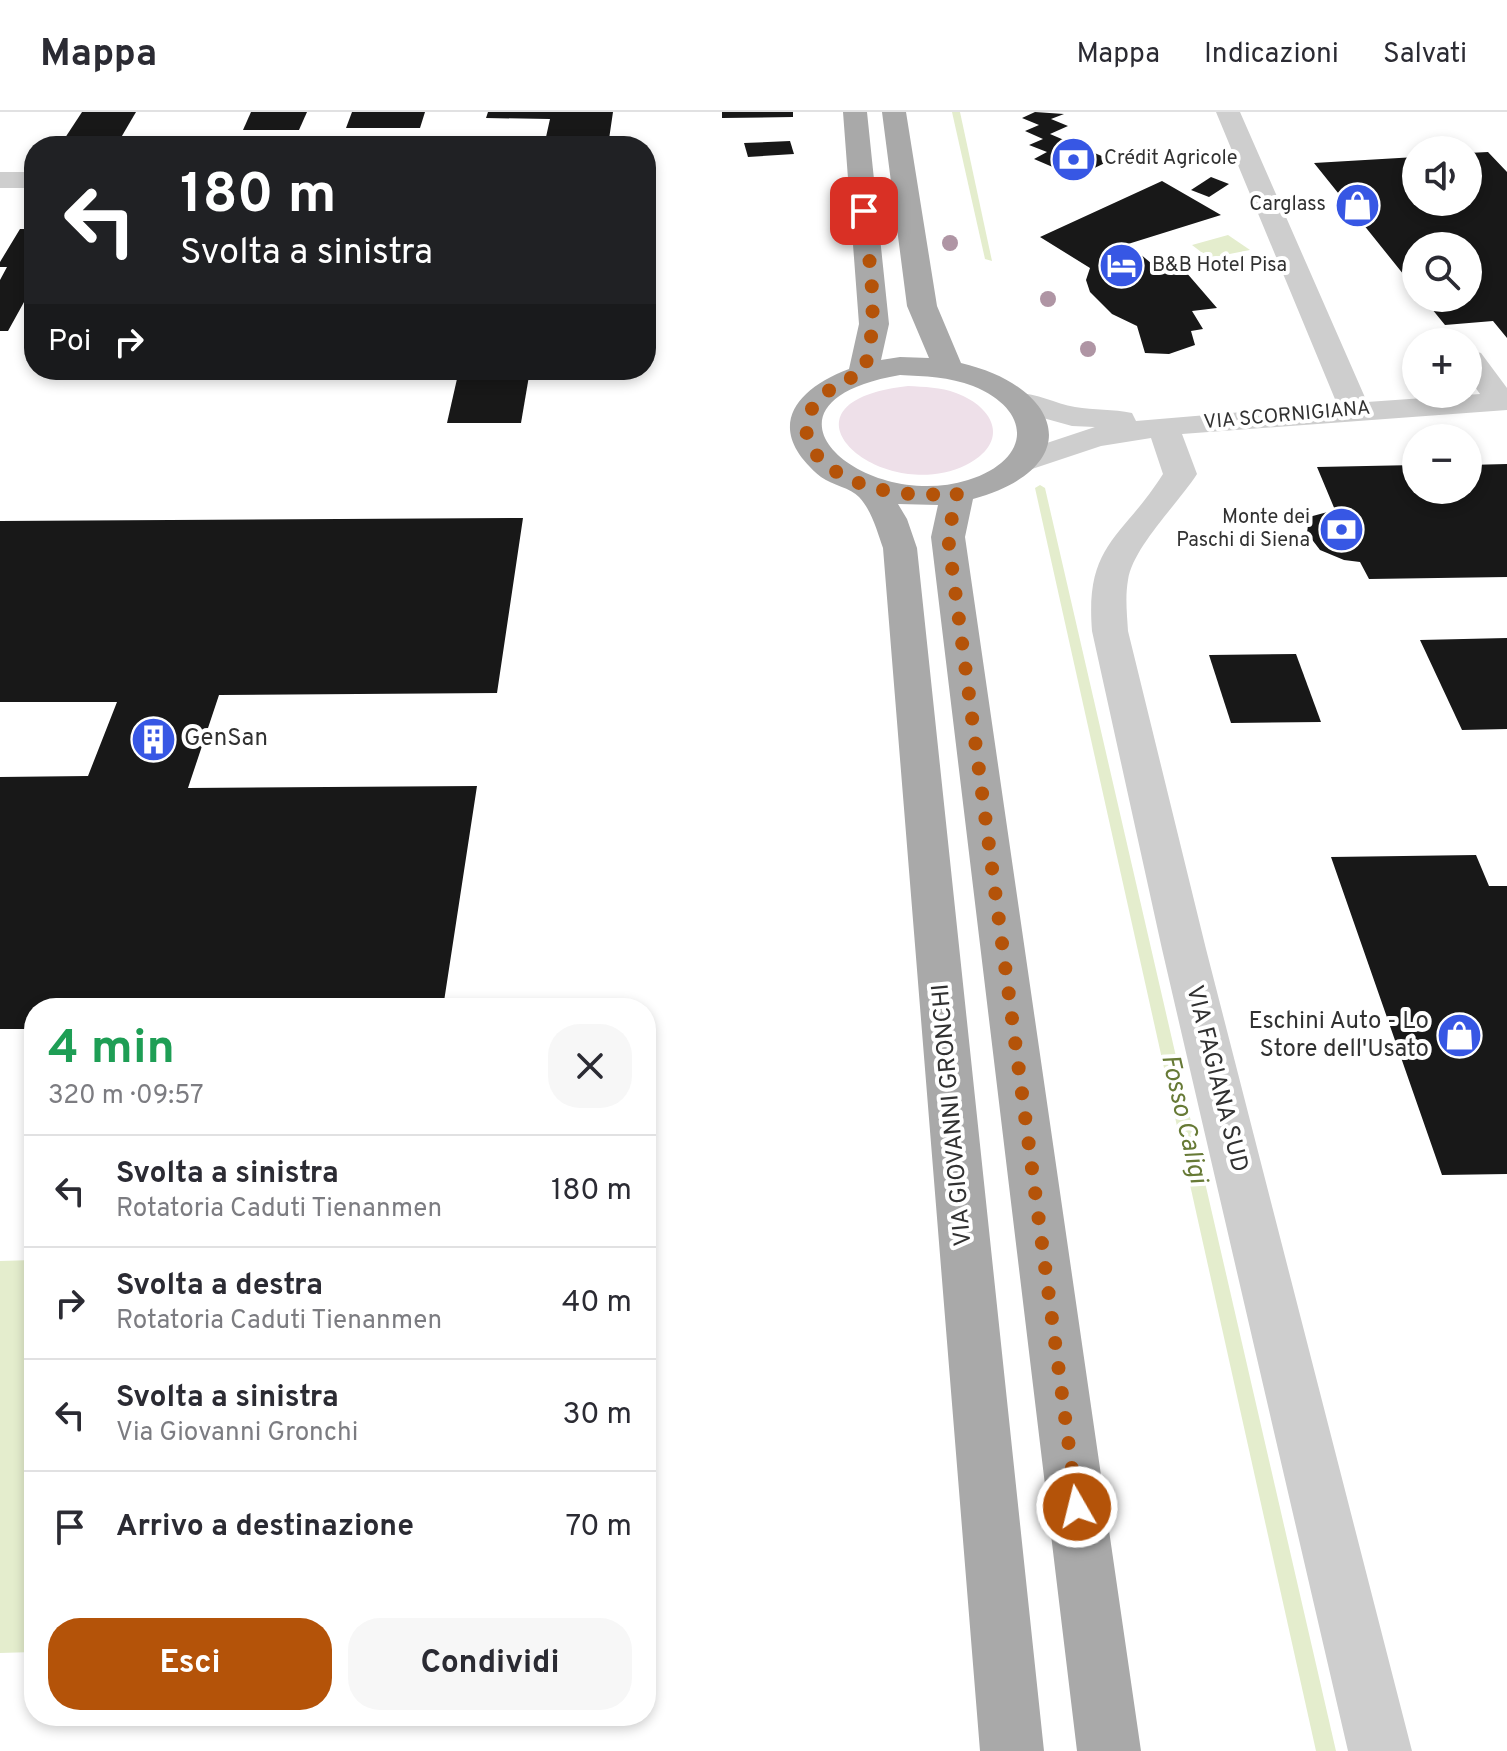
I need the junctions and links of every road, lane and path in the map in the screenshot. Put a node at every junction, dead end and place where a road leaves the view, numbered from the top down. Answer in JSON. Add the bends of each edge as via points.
{"nodes":[{"id":1,"x":855,"y":112,"type":"edge"},
{"id":2,"x":894,"y":112,"type":"edge"},
{"id":3,"x":1228,"y":112,"type":"edge"},
{"id":4,"x":0,"y":180,"type":"edge"},
{"id":5,"x":24,"y":180,"type":"edge"},
{"id":6,"x":949,"y":370,"type":"junction"},
{"id":7,"x":863,"y":373,"type":"junction"},
{"id":8,"x":1482,"y":374,"type":"edge"},
{"id":9,"x":1018,"y":401,"type":"junction"},
{"id":10,"x":1504,"y":401,"type":"edge"},
{"id":11,"x":1355,"y":410,"type":"junction"},
{"id":12,"x":1163,"y":426,"type":"junction"},
{"id":13,"x":1023,"y":462,"type":"junction"},
{"id":14,"x":870,"y":487,"type":"junction"},
{"id":15,"x":957,"y":493,"type":"junction"},
{"id":16,"x":1012,"y":1751,"type":"edge"},
{"id":17,"x":1109,"y":1751,"type":"edge"},
{"id":18,"x":1380,"y":1751,"type":"edge"}],
"edges":[{"from":1,"to":7,"type":"main road","via":[[874,324]]},
{"from":2,"to":6,"type":"main road","via":[[922,306]]},
{"from":3,"to":11,"type":"street","via":[[1258,151]]},
{"from":4,"to":5,"type":"street"},
{"from":6,"to":7,"type":"main road","via":[[900,366]]},
{"from":6,"to":9,"type":"main road","via":[[988,382]]},
{"from":7,"to":14,"type":"main road","via":[[829,388],[805,422],[807,440],[820,459]]},
{"from":8,"to":10,"type":"street"},
{"from":9,"to":12,"type":"street","name":"VIA SCORNIGIANA","via":[[1072,416]]},
{"from":9,"to":13,"type":"main road","via":[[1032,423],[1031,449]]},
{"from":10,"to":11,"type":"street","name":"VIA SCORNIGIANA"},
{"from":11,"to":12,"type":"street","name":"VIA SCORNIGIANA"},
{"from":12,"to":13,"type":"street","name":"VIA SCORNIGIANA","via":[[1095,437]]},
{"from":12,"to":18,"type":"street","name":"VIA FAGIANA SUD","via":[[1180,474],[1117,554],[1106,586],[1110,631]]},
{"from":13,"to":15,"type":"main road","via":[[996,481]]},
{"from":14,"to":15,"type":"main road"},
{"from":14,"to":16,"type":"main road","name":"VIA GIOVANNI GRONCHI","via":[[900,548]]},
{"from":15,"to":17,"type":"main road","via":[[948,537]]}]}
